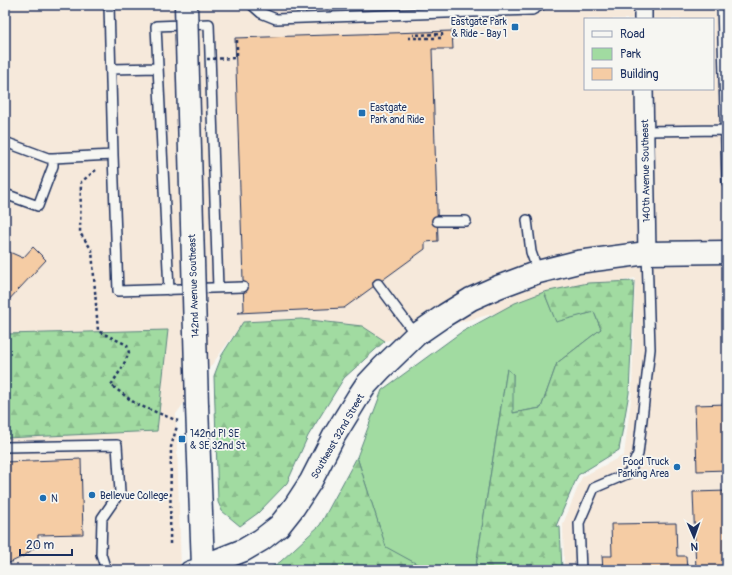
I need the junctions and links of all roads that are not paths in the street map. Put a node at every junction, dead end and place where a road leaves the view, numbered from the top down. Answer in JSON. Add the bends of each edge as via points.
{"nodes":[{"id":1,"x":109,"y":5,"type":"edge"},
{"id":2,"x":186,"y":5,"type":"edge"},
{"id":3,"x":252,"y":5,"type":"edge"},
{"id":4,"x":541,"y":5,"type":"edge"},
{"id":5,"x":643,"y":5,"type":"edge"},
{"id":6,"x":722,"y":5,"type":"edge"},
{"id":7,"x":643,"y":18,"type":"edge"},
{"id":8,"x":158,"y":68,"type":"junction"},
{"id":9,"x":111,"y":69,"type":"junction"},
{"id":10,"x":644,"y":90,"type":"edge"},
{"id":11,"x":726,"y":130,"type":"junction"},
{"id":12,"x":644,"y":131,"type":"junction"},
{"id":13,"x":5,"y":142,"type":"edge"},
{"id":14,"x":113,"y":156,"type":"junction"},
{"id":15,"x":53,"y":158,"type":"junction"},
{"id":16,"x":727,"y":182,"type":"edge"},
{"id":17,"x":5,"y":194,"type":"edge"},
{"id":18,"x":527,"y":220,"type":"dead end"},
{"id":19,"x":437,"y":221,"type":"dead end"},
{"id":20,"x":466,"y":221,"type":"dead end"},
{"id":21,"x":727,"y":252,"type":"edge"},
{"id":22,"x":647,"y":253,"type":"junction"},
{"id":23,"x":538,"y":272,"type":"junction"},
{"id":24,"x":378,"y":284,"type":"dead end"},
{"id":25,"x":243,"y":287,"type":"dead end"},
{"id":26,"x":218,"y":288,"type":"junction"},
{"id":27,"x":169,"y":290,"type":"junction"},
{"id":28,"x":416,"y":335,"type":"junction"},
{"id":29,"x":5,"y":447,"type":"edge"},
{"id":30,"x":198,"y":569,"type":"edge"},
{"id":31,"x":106,"y":570,"type":"edge"},
{"id":32,"x":581,"y":570,"type":"edge"}],
"edges":[{"from":1,"to":9,"type":"lane"},
{"from":2,"to":30,"type":"street","name":"142nd Avenue Southeast","bridge":true,"via":[[197,406]]},
{"from":3,"to":4,"type":"lane","via":[[261,13],[276,19],[532,10]]},
{"from":5,"to":7,"type":"street"},
{"from":6,"to":11,"type":"lane"},
{"from":8,"to":9,"type":"lane"},
{"from":8,"to":26,"type":"lane","via":[[156,26],[209,24]]},
{"from":8,"to":27,"type":"lane"},
{"from":9,"to":14,"type":"lane"},
{"from":10,"to":12,"type":"street","name":"140th Avenue Southeast"},
{"from":11,"to":12,"type":"lane"},
{"from":11,"to":16,"type":"lane"},
{"from":12,"to":22,"type":"street","name":"140th Avenue Southeast"},
{"from":13,"to":15,"type":"lane"},
{"from":14,"to":15,"type":"lane"},
{"from":14,"to":27,"type":"lane","via":[[118,291]]},
{"from":15,"to":17,"type":"lane","via":[[53,166],[38,206]]},
{"from":18,"to":23,"type":"lane","via":[[531,252]]},
{"from":19,"to":20,"type":"lane"},
{"from":21,"to":22,"type":"street","name":"Southeast 32nd Street"},
{"from":22,"to":23,"type":"street","name":"Southeast 32nd Street","via":[[578,262]]},
{"from":22,"to":32,"type":"lane","via":[[650,349],[638,454],[629,473],[594,488],[579,523]]},
{"from":23,"to":28,"type":"street","name":"Southeast 32nd Street","via":[[471,299]]},
{"from":24,"to":28,"type":"lane"},
{"from":25,"to":26,"type":"lane"},
{"from":26,"to":27,"type":"lane"},
{"from":28,"to":30,"type":"street","name":"Southeast 32nd Street","via":[[366,385],[334,436],[311,481],[279,526],[244,550]]},
{"from":29,"to":31,"type":"lane","via":[[117,445],[120,492],[102,518],[102,554]]}]}
